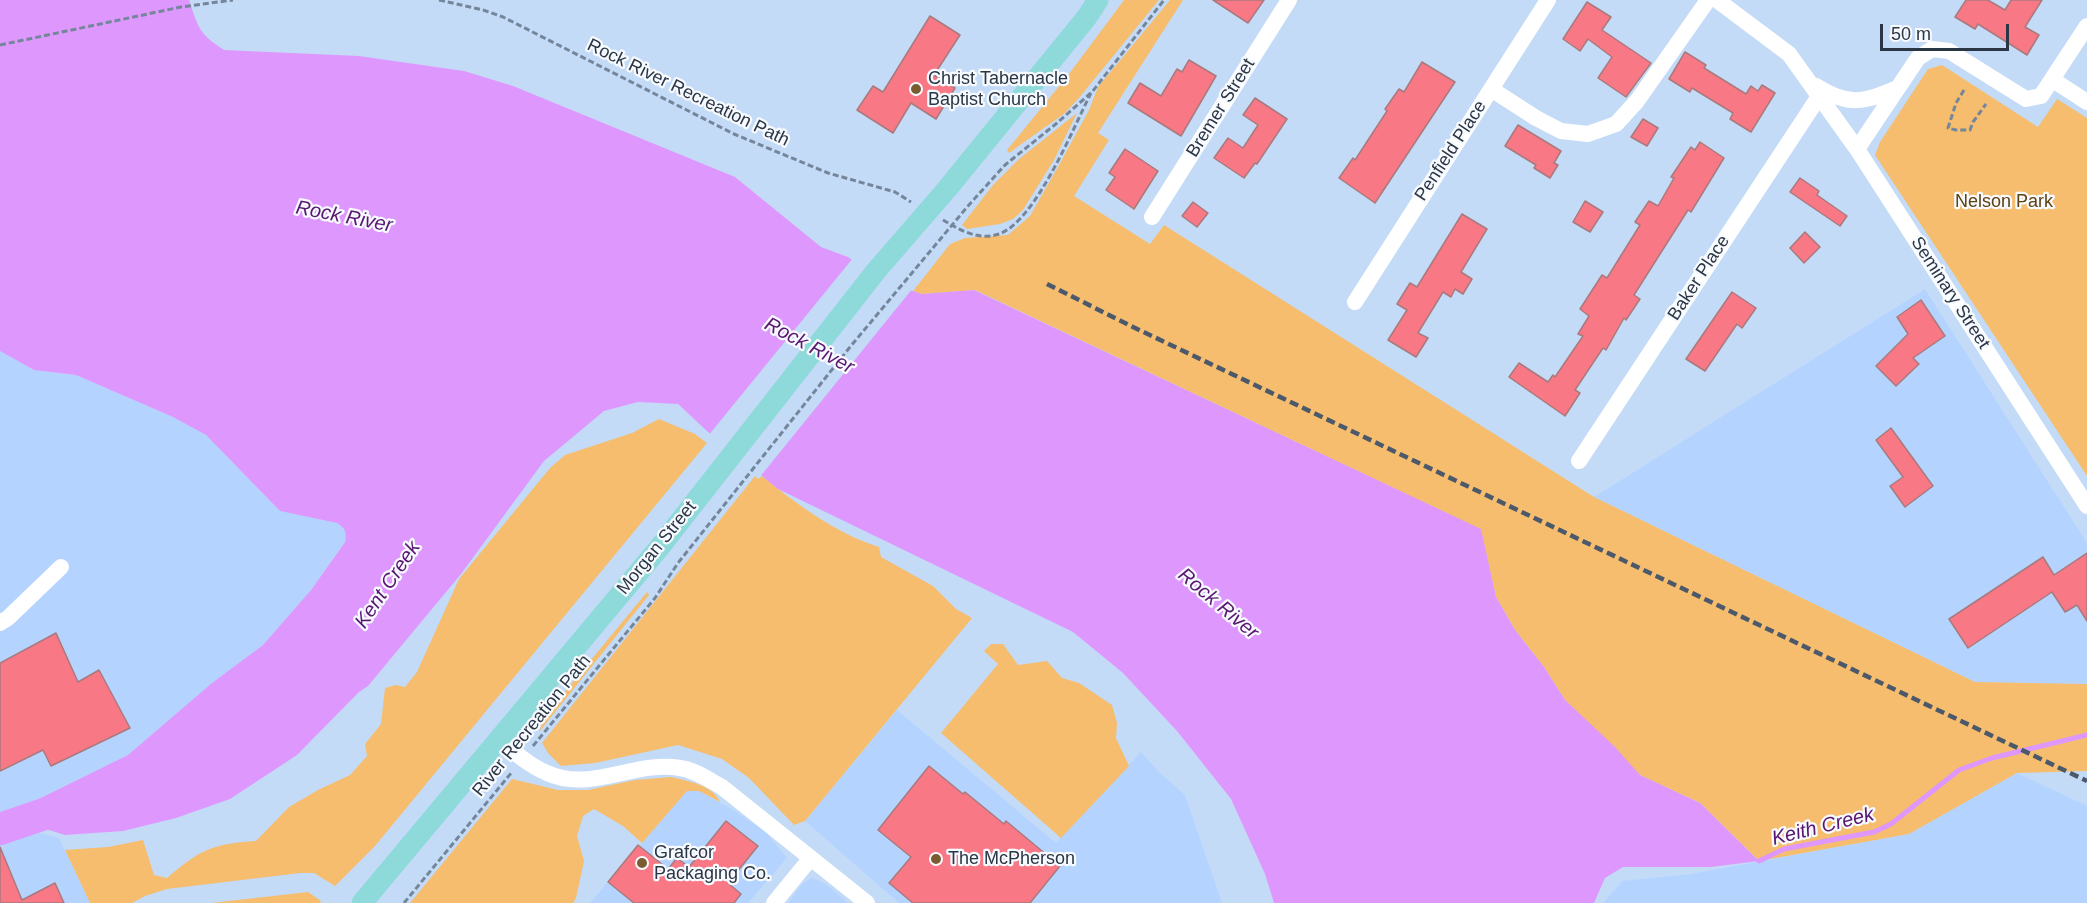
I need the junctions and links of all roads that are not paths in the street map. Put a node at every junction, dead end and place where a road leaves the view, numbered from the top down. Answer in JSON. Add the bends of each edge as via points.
{"nodes":[{"id":1,"x":1098,"y":0,"type":"edge"},
{"id":2,"x":1289,"y":0,"type":"edge"},
{"id":3,"x":1548,"y":0,"type":"edge"},
{"id":4,"x":1708,"y":0,"type":"edge"},
{"id":5,"x":1716,"y":0,"type":"edge"},
{"id":6,"x":2087,"y":26,"type":"edge"},
{"id":7,"x":2053,"y":80,"type":"junction"},
{"id":8,"x":1815,"y":88,"type":"junction"},
{"id":9,"x":1898,"y":88,"type":"junction"},
{"id":10,"x":1491,"y":89,"type":"junction"},
{"id":11,"x":2087,"y":102,"type":"edge"},
{"id":12,"x":1857,"y":149,"type":"junction"},
{"id":13,"x":1152,"y":217,"type":"dead end"},
{"id":14,"x":1355,"y":302,"type":"dead end"},
{"id":15,"x":1579,"y":461,"type":"dead end"},
{"id":16,"x":2087,"y":506,"type":"edge"},
{"id":17,"x":61,"y":567,"type":"dead end"},
{"id":18,"x":0,"y":623,"type":"edge"},
{"id":19,"x":498,"y":738,"type":"junction"},
{"id":20,"x":810,"y":859,"type":"junction"},
{"id":21,"x":362,"y":903,"type":"edge"},
{"id":22,"x":774,"y":903,"type":"edge"},
{"id":23,"x":867,"y":903,"type":"edge"}],
"edges":[{"from":1,"to":19,"type":"main road","name":"Morgan Street","via":[[876,271],[659,548]]},
{"from":2,"to":13,"type":"street","name":"Bremer Street"},
{"from":3,"to":10,"type":"street","name":"Penfield Place"},
{"from":4,"to":10,"type":"street","via":[[1637,101],[1616,124],[1588,134],[1561,131]]},
{"from":5,"to":8,"type":"street","name":"Seminary Street","via":[[1789,54]]},
{"from":6,"to":7,"type":"street"},
{"from":7,"to":9,"type":"street","via":[[2041,96],[2026,99],[1950,51],[1932,49],[1918,58]]},
{"from":7,"to":11,"type":"street"},
{"from":8,"to":9,"type":"street","name":"Seminary Street","via":[[1842,100],[1861,100]]},
{"from":8,"to":12,"type":"street","name":"Seminary Street"},
{"from":8,"to":15,"type":"street","name":"Baker Place"},
{"from":9,"to":12,"type":"street"},
{"from":10,"to":14,"type":"street","name":"Penfield Place"},
{"from":12,"to":16,"type":"street","name":"Seminary Street"},
{"from":17,"to":18,"type":"street"},
{"from":19,"to":20,"type":"street","via":[[522,759],[548,774],[583,780],[645,767],[682,768],[722,787]]},
{"from":19,"to":21,"type":"main road","name":"Morgan Street"},
{"from":20,"to":22,"type":"street"},
{"from":20,"to":23,"type":"street"}]}
